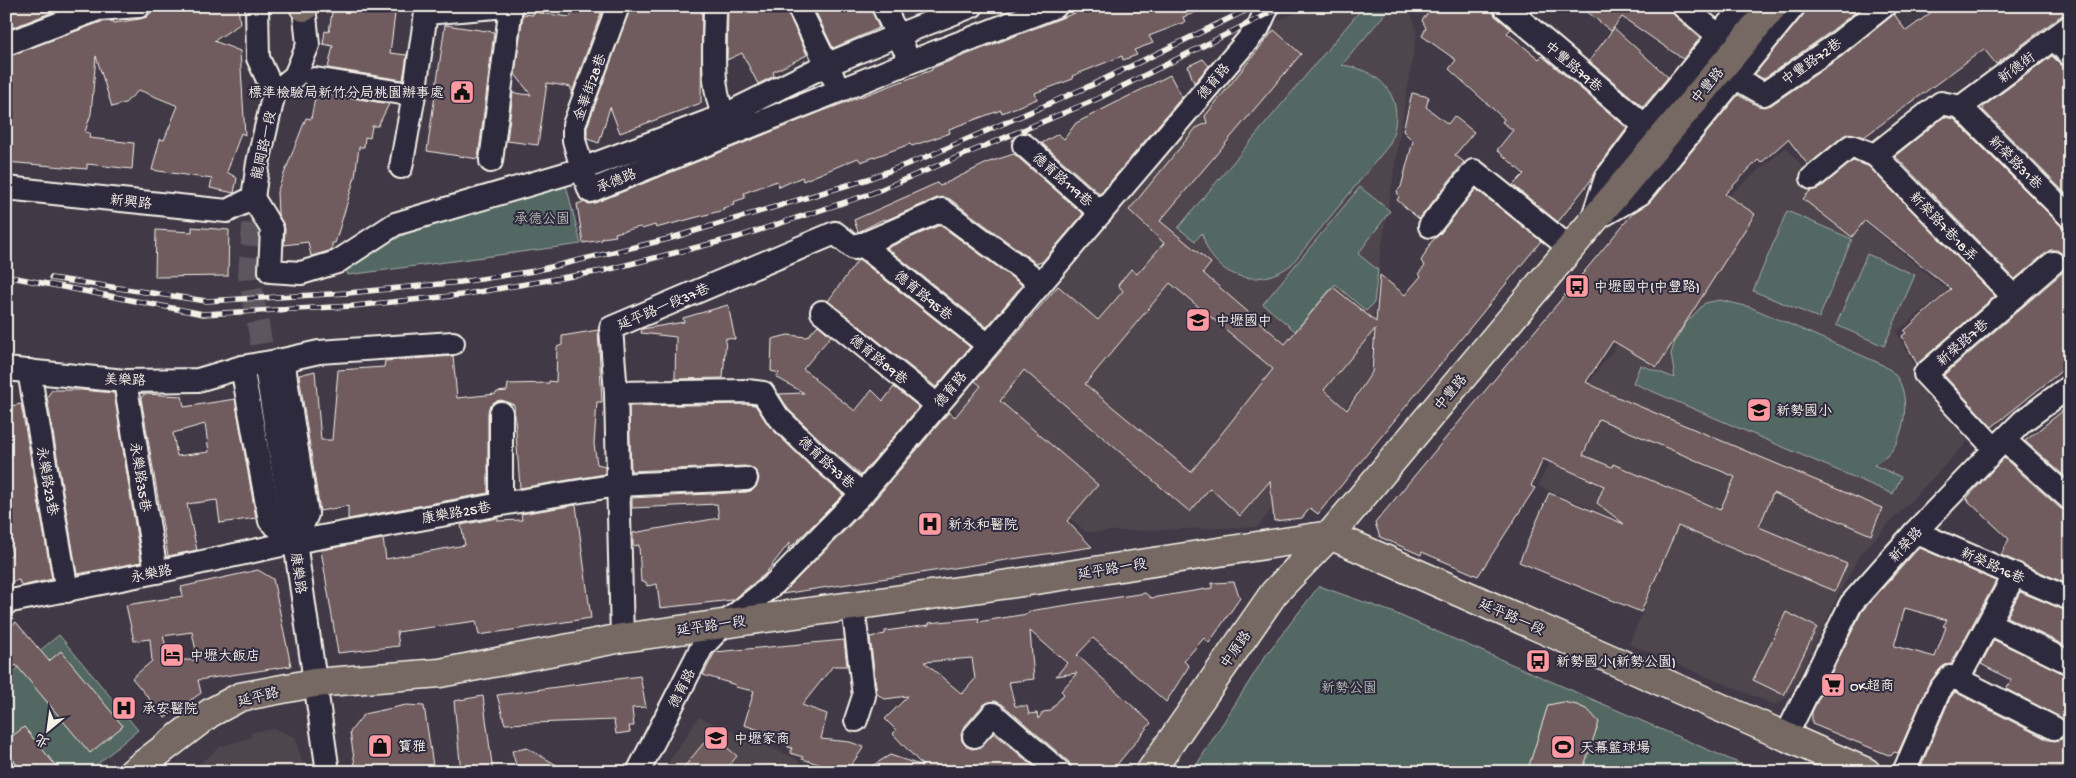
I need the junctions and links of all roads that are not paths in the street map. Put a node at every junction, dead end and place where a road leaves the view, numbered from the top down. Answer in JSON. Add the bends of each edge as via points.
{"nodes":[{"id":1,"x":139,"y":6,"type":"edge"},
{"id":2,"x":257,"y":6,"type":"edge"},
{"id":3,"x":304,"y":6,"type":"edge"},
{"id":4,"x":507,"y":6,"type":"edge"},
{"id":5,"x":511,"y":6,"type":"edge"},
{"id":6,"x":618,"y":6,"type":"edge"},
{"id":7,"x":715,"y":6,"type":"edge"},
{"id":8,"x":798,"y":6,"type":"edge"},
{"id":9,"x":883,"y":6,"type":"edge"},
{"id":10,"x":972,"y":6,"type":"edge"},
{"id":11,"x":978,"y":6,"type":"edge"},
{"id":12,"x":1056,"y":6,"type":"edge"},
{"id":13,"x":1268,"y":6,"type":"edge"},
{"id":14,"x":1504,"y":6,"type":"edge"},
{"id":15,"x":1683,"y":6,"type":"edge"},
{"id":16,"x":1743,"y":6,"type":"edge"},
{"id":17,"x":1773,"y":6,"type":"edge"},
{"id":18,"x":1794,"y":6,"type":"edge"},
{"id":19,"x":1884,"y":6,"type":"edge"},
{"id":20,"x":992,"y":31,"type":"junction"},
{"id":21,"x":2062,"y":32,"type":"edge"},
{"id":22,"x":898,"y":34,"type":"junction"},
{"id":23,"x":6,"y":44,"type":"edge"},
{"id":24,"x":2070,"y":55,"type":"edge"},
{"id":25,"x":1727,"y":58,"type":"junction"},
{"id":26,"x":910,"y":62,"type":"junction"},
{"id":27,"x":826,"y":65,"type":"junction"},
{"id":28,"x":315,"y":79,"type":"dead end"},
{"id":29,"x":841,"y":91,"type":"junction"},
{"id":30,"x":274,"y":93,"type":"junction"},
{"id":31,"x":414,"y":95,"type":"junction"},
{"id":32,"x":1962,"y":107,"type":"junction"},
{"id":33,"x":728,"y":124,"type":"junction"},
{"id":34,"x":1645,"y":126,"type":"junction"},
{"id":35,"x":1024,"y":146,"type":"dead end"},
{"id":36,"x":1874,"y":155,"type":"junction"},
{"id":37,"x":491,"y":161,"type":"dead end"},
{"id":38,"x":401,"y":167,"type":"dead end"},
{"id":39,"x":582,"y":169,"type":"junction"},
{"id":40,"x":1812,"y":178,"type":"dead end"},
{"id":41,"x":6,"y":188,"type":"edge"},
{"id":42,"x":253,"y":198,"type":"junction"},
{"id":43,"x":1101,"y":213,"type":"junction"},
{"id":44,"x":2070,"y":217,"type":"edge"},
{"id":45,"x":1591,"y":222,"type":"junction"},
{"id":46,"x":1430,"y":226,"type":"dead end"},
{"id":47,"x":861,"y":244,"type":"junction"},
{"id":48,"x":1570,"y":248,"type":"junction"},
{"id":49,"x":2053,"y":263,"type":"dead end"},
{"id":50,"x":1041,"y":283,"type":"junction"},
{"id":51,"x":2014,"y":297,"type":"junction"},
{"id":52,"x":822,"y":312,"type":"dead end"},
{"id":53,"x":453,"y":343,"type":"dead end"},
{"id":54,"x":988,"y":345,"type":"junction"},
{"id":55,"x":242,"y":366,"type":"junction"},
{"id":56,"x":275,"y":368,"type":"junction"},
{"id":57,"x":6,"y":369,"type":"edge"},
{"id":58,"x":29,"y":371,"type":"junction"},
{"id":59,"x":125,"y":380,"type":"junction"},
{"id":60,"x":2070,"y":386,"type":"edge"},
{"id":61,"x":616,"y":392,"type":"junction"},
{"id":62,"x":937,"y":405,"type":"junction"},
{"id":63,"x":500,"y":413,"type":"dead end"},
{"id":64,"x":1999,"y":445,"type":"junction"},
{"id":65,"x":746,"y":479,"type":"dead end"},
{"id":66,"x":618,"y":485,"type":"junction"},
{"id":67,"x":862,"y":494,"type":"junction"},
{"id":68,"x":2070,"y":499,"type":"edge"},
{"id":69,"x":502,"y":504,"type":"junction"},
{"id":70,"x":1916,"y":532,"type":"junction"},
{"id":71,"x":1330,"y":536,"type":"junction"},
{"id":72,"x":295,"y":542,"type":"junction"},
{"id":73,"x":156,"y":572,"type":"junction"},
{"id":74,"x":2015,"y":574,"type":"junction"},
{"id":75,"x":67,"y":590,"type":"junction"},
{"id":76,"x":2070,"y":599,"type":"edge"},
{"id":77,"x":6,"y":602,"type":"edge"},
{"id":78,"x":853,"y":606,"type":"junction"},
{"id":79,"x":726,"y":622,"type":"junction"},
{"id":80,"x":1989,"y":623,"type":"junction"},
{"id":81,"x":622,"y":638,"type":"junction"},
{"id":82,"x":2070,"y":663,"type":"edge"},
{"id":83,"x":1958,"y":679,"type":"junction"},
{"id":84,"x":314,"y":683,"type":"junction"},
{"id":85,"x":856,"y":720,"type":"dead end"},
{"id":86,"x":2054,"y":728,"type":"dead end"},
{"id":87,"x":974,"y":736,"type":"dead end"},
{"id":88,"x":1786,"y":736,"type":"junction"},
{"id":89,"x":133,"y":772,"type":"edge"},
{"id":90,"x":328,"y":772,"type":"edge"},
{"id":91,"x":638,"y":772,"type":"edge"},
{"id":92,"x":1060,"y":772,"type":"edge"},
{"id":93,"x":1150,"y":772,"type":"edge"},
{"id":94,"x":1866,"y":772,"type":"edge"},
{"id":95,"x":1904,"y":772,"type":"edge"}],
"edges":[{"from":1,"to":23,"type":"street","via":[[98,9]]},
{"from":2,"to":30,"type":"street","name":"龍岡路一段","via":[[258,58]]},
{"from":3,"to":30,"type":"street","name":"龍岡路一段","via":[[308,45],[295,76]]},
{"from":4,"to":31,"type":"street","via":[[426,13]]},
{"from":5,"to":37,"type":"street"},
{"from":6,"to":39,"type":"street","name":"金華街28巷","via":[[574,125],[574,140]]},
{"from":7,"to":33,"type":"street","via":[[715,92]]},
{"from":8,"to":27,"type":"street"},
{"from":9,"to":22,"type":"street"},
{"from":10,"to":22,"type":"street","name":"承德路"},
{"from":11,"to":20,"type":"street"},
{"from":12,"to":20,"type":"street","name":"承德路"},
{"from":13,"to":43,"type":"street","name":"德育路","via":[[1258,28]]},
{"from":14,"to":34,"type":"street","name":"中豐路79巷"},
{"from":15,"to":25,"type":"street"},
{"from":16,"to":25,"type":"street"},
{"from":17,"to":25,"type":"main road","name":"中豐路"},
{"from":18,"to":25,"type":"street"},
{"from":19,"to":25,"type":"street","name":"中豐路72巷","via":[[1834,46],[1764,94]]},
{"from":20,"to":26,"type":"street","name":"承德路"},
{"from":21,"to":24,"type":"street"},
{"from":21,"to":32,"type":"street","name":"新德街"},
{"from":22,"to":26,"type":"street"},
{"from":22,"to":27,"type":"street","name":"承德路"},
{"from":25,"to":34,"type":"street"},
{"from":25,"to":45,"type":"main road","name":"中豐路"},
{"from":26,"to":29,"type":"street","name":"承德路"},
{"from":27,"to":29,"type":"street"},
{"from":27,"to":33,"type":"street","name":"承德路"},
{"from":28,"to":31,"type":"street"},
{"from":29,"to":33,"type":"street","name":"承德路"},
{"from":30,"to":42,"type":"street","name":"龍岡路一段"},
{"from":31,"to":38,"type":"street"},
{"from":32,"to":36,"type":"street","via":[[1941,102]]},
{"from":32,"to":44,"type":"street","name":"新榮路31巷"},
{"from":33,"to":39,"type":"street","name":"承德路"},
{"from":34,"to":45,"type":"street","via":[[1606,178]]},
{"from":35,"to":43,"type":"street","name":"德育路119巷"},
{"from":36,"to":40,"type":"street","via":[[1851,146]]},
{"from":36,"to":51,"type":"street","name":"新榮路7巷18弄"},
{"from":39,"to":42,"type":"street","name":"承德路","via":[[394,224],[336,262],[301,273],[270,271],[272,228]]},
{"from":41,"to":42,"type":"street","name":"新興路","via":[[227,211]]},
{"from":43,"to":50,"type":"street","name":"德育路"},
{"from":45,"to":48,"type":"main road","name":"中豐路"},
{"from":46,"to":48,"type":"street","via":[[1474,172]]},
{"from":47,"to":50,"type":"street","via":[[942,210]]},
{"from":47,"to":54,"type":"street","name":"德育路95巷"},
{"from":47,"to":61,"type":"street","name":"延平路一段37巷","via":[[854,248],[835,232],[611,328]]},
{"from":48,"to":71,"type":"main road","name":"中豐路"},
{"from":49,"to":51,"type":"street","name":"新榮路7巷"},
{"from":50,"to":54,"type":"street","name":"德育路"},
{"from":51,"to":64,"type":"street","name":"新榮路7巷","via":[[1925,374]]},
{"from":52,"to":62,"type":"street","name":"德育路89巷"},
{"from":53,"to":56,"type":"street","name":"美樂路","via":[[319,352]]},
{"from":54,"to":62,"type":"street","name":"德育路"},
{"from":55,"to":56,"type":"street","name":"美樂路"},
{"from":55,"to":59,"type":"street","name":"美樂路","via":[[198,380]]},
{"from":55,"to":72,"type":"street","via":[[270,521]]},
{"from":56,"to":72,"type":"street","name":"康樂路"},
{"from":57,"to":58,"type":"street","name":"美樂路"},
{"from":58,"to":59,"type":"street","name":"美樂路"},
{"from":58,"to":75,"type":"street","name":"永樂路23巷"},
{"from":59,"to":73,"type":"street","name":"永樂路35巷"},
{"from":60,"to":64,"type":"street","name":"新榮路","via":[[2023,421]]},
{"from":61,"to":66,"type":"street","name":"延平路一段37巷"},
{"from":61,"to":67,"type":"street","name":"德育路73巷","via":[[763,393],[778,417]]},
{"from":62,"to":67,"type":"street","name":"德育路"},
{"from":63,"to":69,"type":"street"},
{"from":64,"to":68,"type":"street"},
{"from":64,"to":70,"type":"street","name":"新榮路"},
{"from":65,"to":66,"type":"street","name":"康樂路25巷"},
{"from":66,"to":69,"type":"street","name":"康樂路25巷"},
{"from":66,"to":81,"type":"street","name":"延平路一段37巷"},
{"from":67,"to":79,"type":"street","name":"德育路","via":[[774,584]]},
{"from":69,"to":72,"type":"street","name":"康樂路25巷"},
{"from":70,"to":74,"type":"street","name":"新榮路16巷"},
{"from":70,"to":88,"type":"street","name":"新榮路","via":[[1850,604]]},
{"from":71,"to":78,"type":"main road","name":"延平路一段"},
{"from":71,"to":88,"type":"main road","name":"延平路一段"},
{"from":71,"to":93,"type":"main road","name":"中原路","via":[[1274,593]]},
{"from":72,"to":73,"type":"street","name":"永樂路"},
{"from":72,"to":84,"type":"street","name":"康樂路"},
{"from":73,"to":75,"type":"street","name":"永樂路"},
{"from":74,"to":76,"type":"street","name":"新榮路16巷"},
{"from":74,"to":80,"type":"street"},
{"from":75,"to":77,"type":"street","name":"永樂路"},
{"from":78,"to":79,"type":"main road","name":"延平路一段"},
{"from":78,"to":85,"type":"street","via":[[864,696]]},
{"from":79,"to":81,"type":"main road","name":"延平路一段"},
{"from":79,"to":91,"type":"street","name":"德育路","via":[[702,647]]},
{"from":80,"to":82,"type":"street"},
{"from":80,"to":83,"type":"street"},
{"from":81,"to":84,"type":"main road","name":"延平路一段","via":[[440,672]]},
{"from":83,"to":86,"type":"street"},
{"from":83,"to":95,"type":"street","via":[[1950,677],[1939,691]]},
{"from":84,"to":89,"type":"main road","name":"延平路","via":[[240,698],[210,714]]},
{"from":84,"to":90,"type":"street","name":"康樂路"},
{"from":87,"to":92,"type":"street","via":[[993,714]]},
{"from":88,"to":94,"type":"main road","name":"延平路一段"}]}
